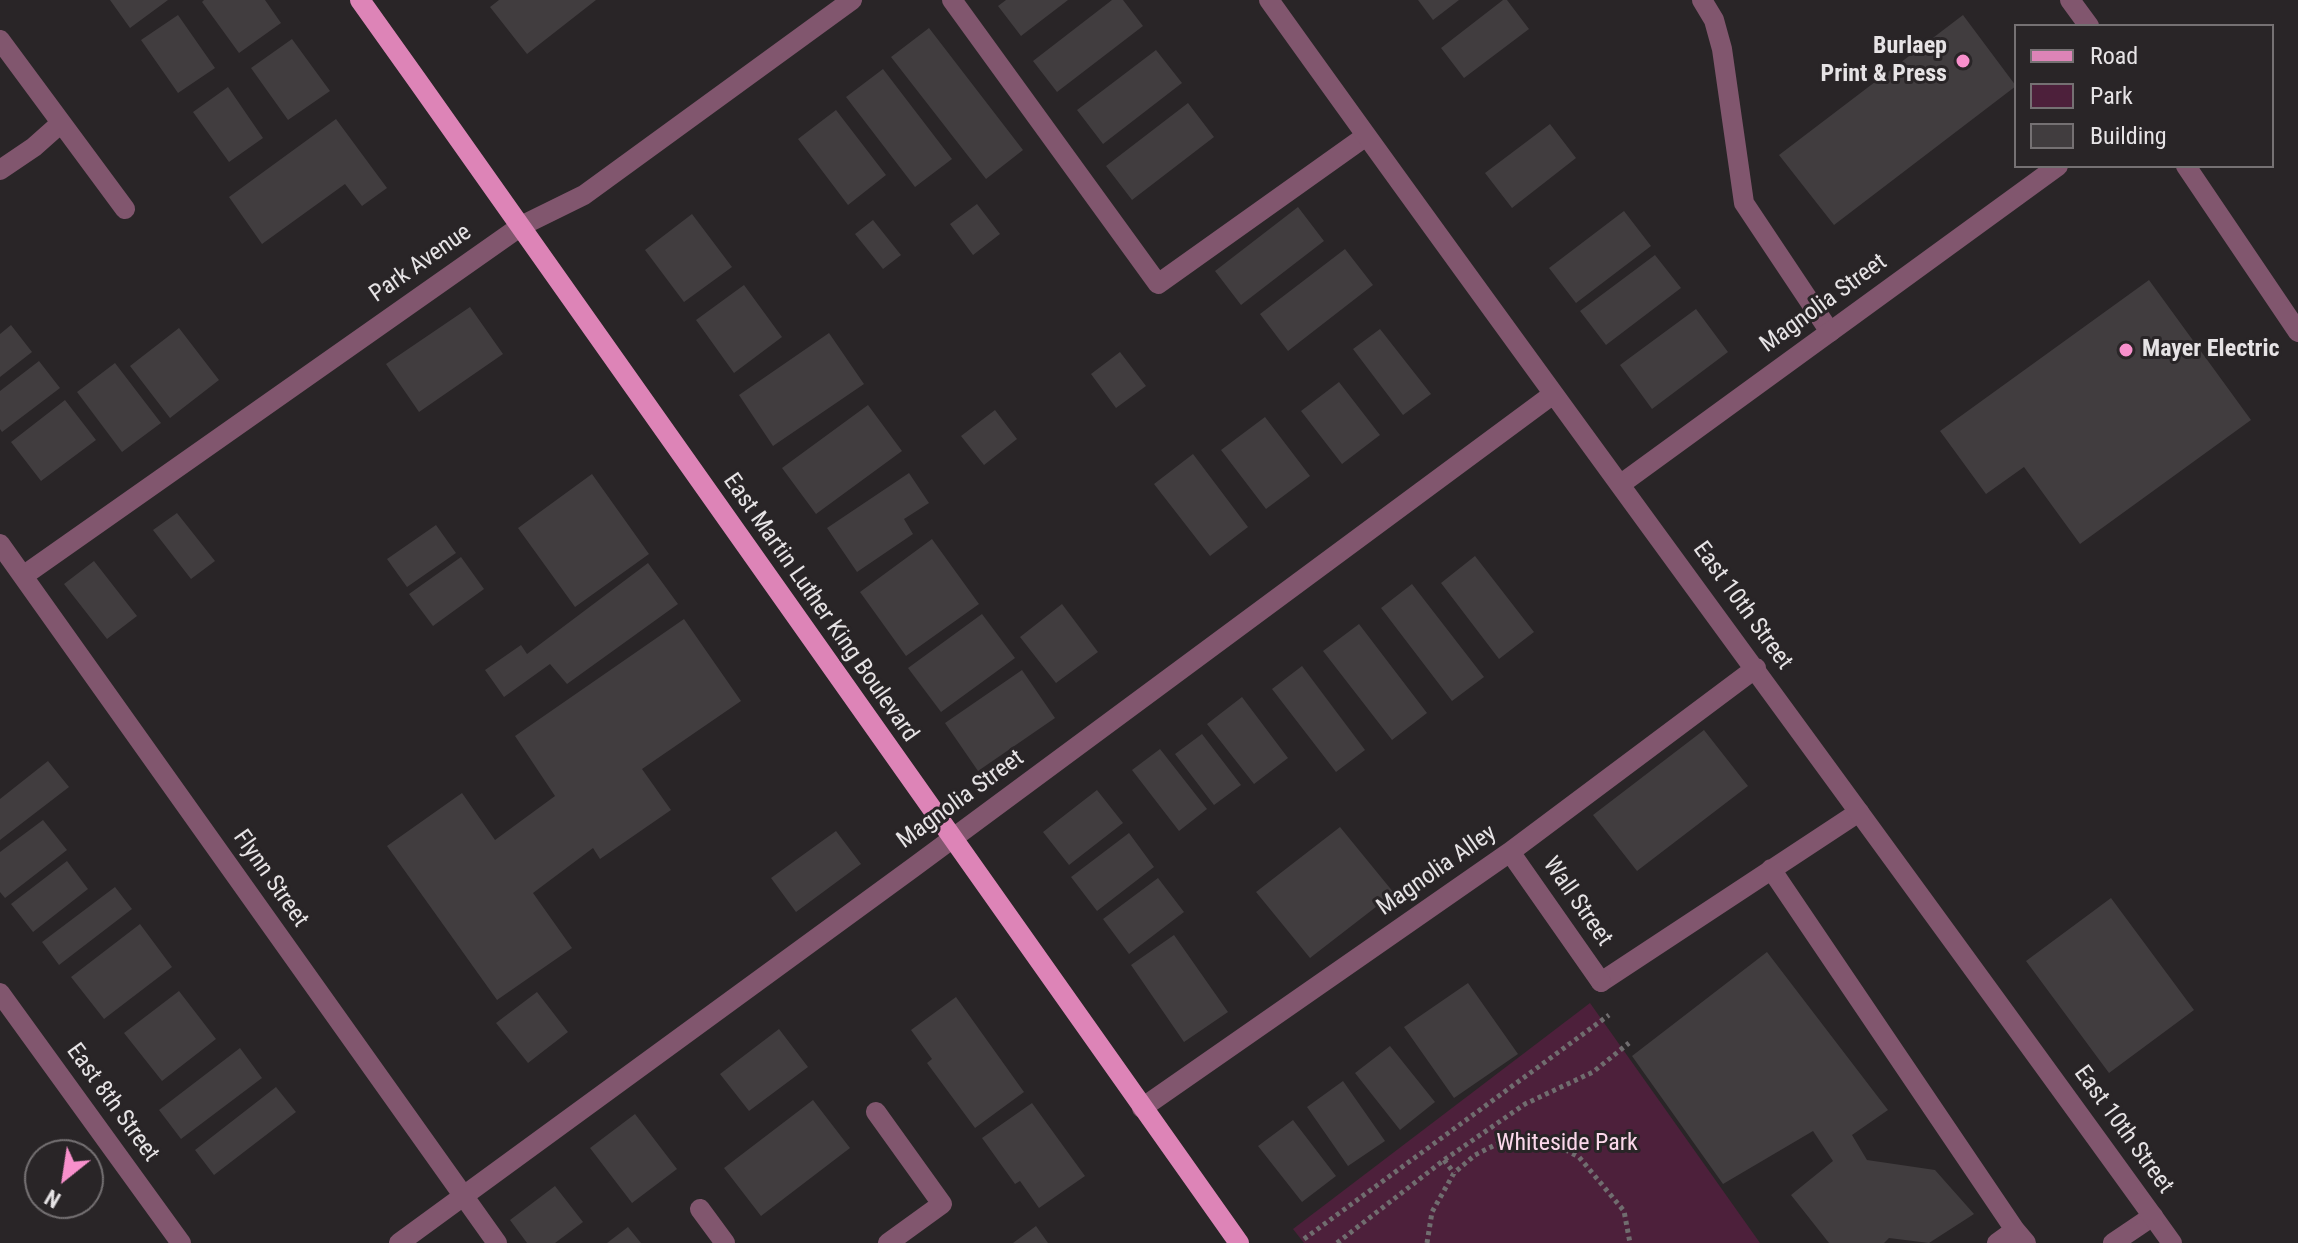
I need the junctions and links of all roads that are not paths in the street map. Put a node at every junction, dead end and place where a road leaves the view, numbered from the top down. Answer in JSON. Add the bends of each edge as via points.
{"nodes":[{"id":1,"x":360,"y":0,"type":"edge"},
{"id":2,"x":952,"y":0,"type":"edge"},
{"id":3,"x":1269,"y":0,"type":"edge"},
{"id":4,"x":1702,"y":0,"type":"edge"},
{"id":5,"x":2070,"y":0,"type":"edge"},
{"id":6,"x":844,"y":2,"type":"edge"},
{"id":7,"x":2088,"y":24,"type":"edge"},
{"id":8,"x":0,"y":40,"type":"edge"},
{"id":9,"x":61,"y":123,"type":"junction"},
{"id":10,"x":1366,"y":136,"type":"junction"},
{"id":11,"x":2055,"y":168,"type":"edge"},
{"id":12,"x":2187,"y":168,"type":"edge"},
{"id":13,"x":0,"y":170,"type":"edge"},
{"id":14,"x":125,"y":209,"type":"dead end"},
{"id":15,"x":521,"y":226,"type":"junction"},
{"id":16,"x":2295,"y":328,"type":"edge"},
{"id":17,"x":1830,"y":332,"type":"junction"},
{"id":18,"x":1552,"y":395,"type":"junction"},
{"id":19,"x":1621,"y":484,"type":"junction"},
{"id":20,"x":0,"y":544,"type":"edge"},
{"id":21,"x":23,"y":576,"type":"junction"},
{"id":22,"x":1756,"y":668,"type":"junction"},
{"id":23,"x":1859,"y":812,"type":"junction"},
{"id":24,"x":950,"y":840,"type":"junction"},
{"id":25,"x":1510,"y":852,"type":"junction"},
{"id":26,"x":1771,"y":869,"type":"junction"},
{"id":27,"x":0,"y":993,"type":"edge"},
{"id":28,"x":1142,"y":1108,"type":"junction"},
{"id":29,"x":876,"y":1112,"type":"dead end"},
{"id":30,"x":463,"y":1196,"type":"junction"},
{"id":31,"x":700,"y":1209,"type":"dead end"},
{"id":32,"x":2153,"y":1216,"type":"junction"},
{"id":33,"x":2020,"y":1236,"type":"edge"},
{"id":34,"x":181,"y":1243,"type":"edge"},
{"id":35,"x":399,"y":1243,"type":"edge"},
{"id":36,"x":497,"y":1243,"type":"edge"},
{"id":37,"x":725,"y":1243,"type":"edge"},
{"id":38,"x":888,"y":1243,"type":"edge"},
{"id":39,"x":1239,"y":1243,"type":"edge"},
{"id":40,"x":1997,"y":1243,"type":"edge"},
{"id":41,"x":2113,"y":1243,"type":"edge"},
{"id":42,"x":2172,"y":1243,"type":"edge"}],
"edges":[{"from":1,"to":15,"type":"main road","name":"East Martin Luther King Boulevard"},
{"from":2,"to":10,"type":"street","via":[[1158,284]]},
{"from":3,"to":10,"type":"street","name":"East 10th Street"},
{"from":4,"to":17,"type":"street","via":[[1722,49],[1744,203]]},
{"from":5,"to":7,"type":"street"},
{"from":6,"to":15,"type":"street","name":"Park Avenue","via":[[584,195]]},
{"from":8,"to":9,"type":"street"},
{"from":9,"to":13,"type":"street"},
{"from":9,"to":14,"type":"street"},
{"from":10,"to":18,"type":"street","name":"East 10th Street"},
{"from":11,"to":17,"type":"street","name":"Magnolia Street"},
{"from":12,"to":16,"type":"street"},
{"from":15,"to":21,"type":"street","name":"Park Avenue"},
{"from":15,"to":24,"type":"main road","name":"East Martin Luther King Boulevard"},
{"from":17,"to":19,"type":"street","name":"Magnolia Street"},
{"from":18,"to":19,"type":"street","name":"East 10th Street"},
{"from":18,"to":24,"type":"street","name":"Magnolia Street"},
{"from":19,"to":22,"type":"street","name":"East 10th Street"},
{"from":20,"to":21,"type":"street","name":"Flynn Street"},
{"from":21,"to":30,"type":"street","name":"Flynn Street"},
{"from":22,"to":23,"type":"street","name":"East 10th Street"},
{"from":22,"to":25,"type":"street","name":"Magnolia Alley"},
{"from":23,"to":26,"type":"street"},
{"from":23,"to":32,"type":"street","name":"East 10th Street"},
{"from":24,"to":28,"type":"main road","name":"East Martin Luther King Boulevard"},
{"from":24,"to":30,"type":"street","name":"Magnolia Street"},
{"from":25,"to":26,"type":"street","name":"Wall Street","via":[[1601,982]]},
{"from":25,"to":28,"type":"street","name":"Magnolia Alley"},
{"from":26,"to":33,"type":"street"},
{"from":27,"to":34,"type":"street","name":"East 8th Street"},
{"from":28,"to":39,"type":"main road","name":"East Martin Luther King Boulevard"},
{"from":29,"to":38,"type":"street","via":[[942,1204]]},
{"from":30,"to":35,"type":"street","name":"Magnolia Street"},
{"from":30,"to":36,"type":"street","name":"Flynn Street"},
{"from":31,"to":37,"type":"street"},
{"from":32,"to":41,"type":"street"},
{"from":32,"to":42,"type":"street","name":"East 10th Street"},
{"from":33,"to":40,"type":"street"}]}
